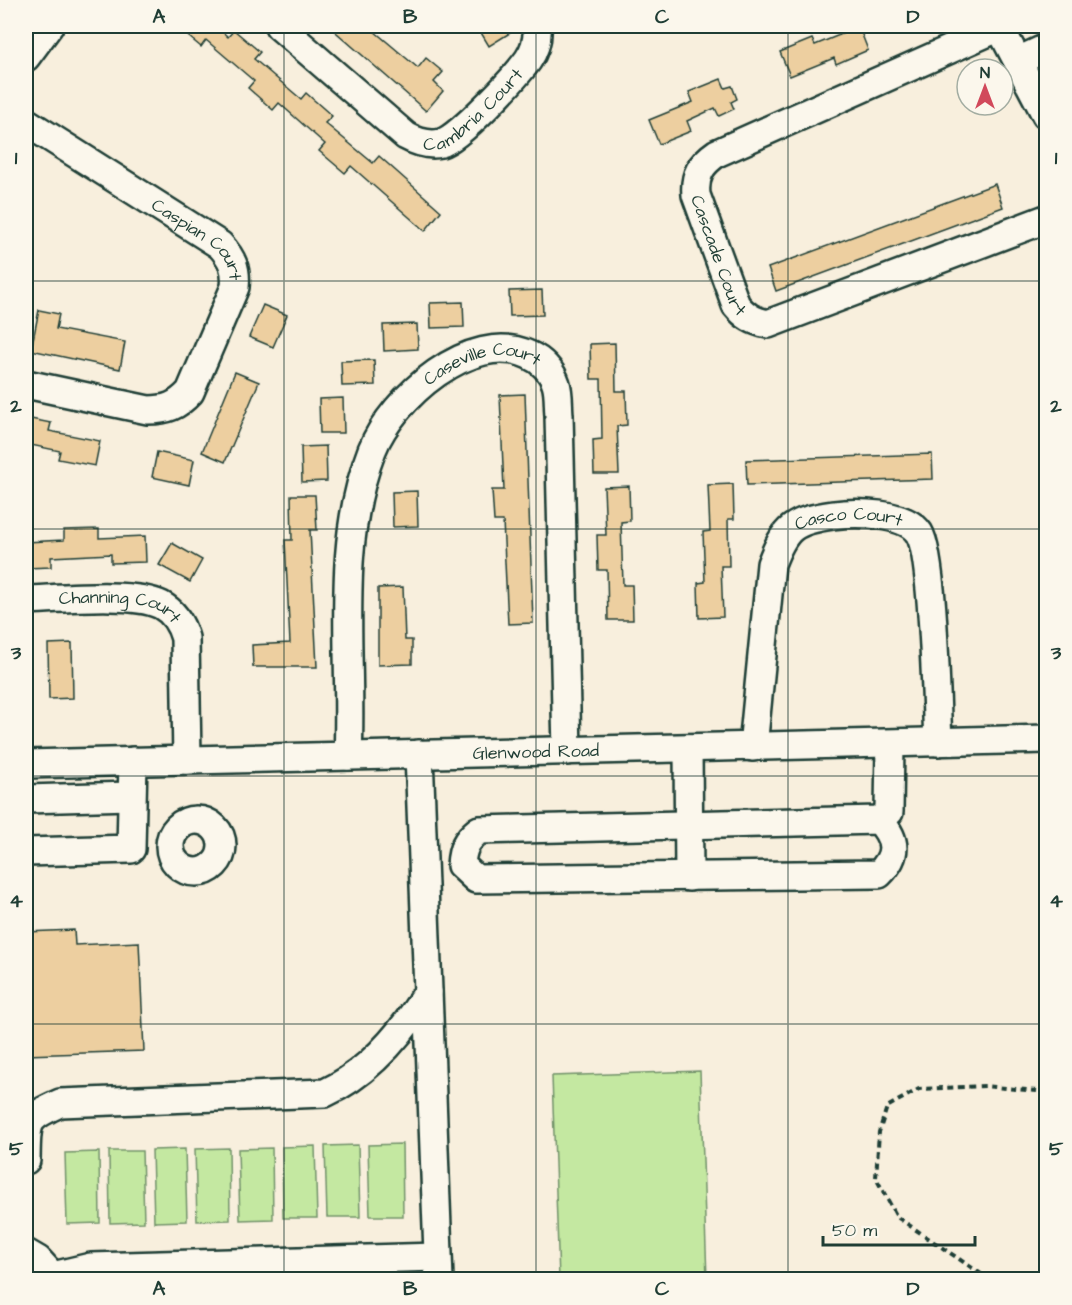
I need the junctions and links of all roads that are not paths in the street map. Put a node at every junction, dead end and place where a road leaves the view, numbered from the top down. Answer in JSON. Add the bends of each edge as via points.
{"nodes":[{"id":1,"x":49,"y":26,"type":"edge"},
{"id":2,"x":279,"y":26,"type":"edge"},
{"id":3,"x":537,"y":26,"type":"edge"},
{"id":4,"x":1000,"y":26,"type":"edge"},
{"id":5,"x":1047,"y":48,"type":"edge"},
{"id":6,"x":26,"y":56,"type":"edge"},
{"id":7,"x":1018,"y":61,"type":"junction"},
{"id":8,"x":1047,"y":115,"type":"edge"},
{"id":9,"x":26,"y":122,"type":"edge"},
{"id":10,"x":1047,"y":219,"type":"edge"},
{"id":11,"x":26,"y":384,"type":"edge"},
{"id":12,"x":26,"y":600,"type":"edge"},
{"id":13,"x":1047,"y":739,"type":"edge"},
{"id":14,"x":938,"y":742,"type":"junction"},
{"id":15,"x":890,"y":744,"type":"junction"},
{"id":16,"x":753,"y":747,"type":"junction"},
{"id":17,"x":688,"y":748,"type":"junction"},
{"id":18,"x":567,"y":751,"type":"junction"},
{"id":19,"x":419,"y":754,"type":"junction"},
{"id":20,"x":348,"y":756,"type":"junction"},
{"id":21,"x":187,"y":760,"type":"junction"},
{"id":22,"x":133,"y":761,"type":"junction"},
{"id":23,"x":26,"y":764,"type":"edge"},
{"id":24,"x":131,"y":796,"type":"junction"},
{"id":25,"x":26,"y":799,"type":"edge"},
{"id":26,"x":879,"y":820,"type":"junction"},
{"id":27,"x":690,"y":826,"type":"junction"},
{"id":28,"x":131,"y":849,"type":"junction"},
{"id":29,"x":26,"y":852,"type":"edge"},
{"id":30,"x":171,"y":852,"type":"dead end"},
{"id":31,"x":689,"y":877,"type":"junction"},
{"id":32,"x":428,"y":992,"type":"junction"},
{"id":33,"x":30,"y":1114,"type":"edge"},
{"id":34,"x":26,"y":1160,"type":"edge"},
{"id":35,"x":26,"y":1253,"type":"edge"},
{"id":36,"x":438,"y":1268,"type":"edge"},
{"id":37,"x":54,"y":1278,"type":"edge"}],
"edges":[{"from":1,"to":6,"type":"street"},
{"from":2,"to":3,"type":"street","name":"Cambria Court","via":[[406,136],[429,144],[451,139],[528,60],[536,44]]},
{"from":4,"to":7,"type":"street"},
{"from":4,"to":10,"type":"street","name":"Cascade Court","via":[[717,153],[701,167],[696,195],[736,305],[744,315],[768,324]]},
{"from":5,"to":7,"type":"street"},
{"from":7,"to":8,"type":"street"},
{"from":9,"to":11,"type":"street","name":"Caspian Court","via":[[220,245],[230,255],[236,276],[235,287],[190,392],[179,404],[164,410],[148,410]]},
{"from":12,"to":21,"type":"street","name":"Channing Court","via":[[146,600],[170,611],[185,638]]},
{"from":13,"to":14,"type":"street","name":"Glenwood Road"},
{"from":14,"to":15,"type":"street","name":"Glenwood Road"},
{"from":14,"to":16,"type":"street","name":"Casco Court","via":[[928,572],[919,534],[905,522],[873,514],[838,514],[792,525],[774,556]]},
{"from":15,"to":16,"type":"street","name":"Glenwood Road"},
{"from":15,"to":26,"type":"street","via":[[889,812]]},
{"from":16,"to":17,"type":"street","name":"Glenwood Road"},
{"from":17,"to":18,"type":"street","name":"Glenwood Road"},
{"from":17,"to":27,"type":"street"},
{"from":18,"to":19,"type":"street","name":"Glenwood Road"},
{"from":18,"to":20,"type":"street","name":"Caseville Court","via":[[556,382],[537,358],[513,350],[495,350],[457,361],[421,384],[400,405],[373,447],[357,496],[347,564]]},
{"from":19,"to":20,"type":"street","name":"Glenwood Road"},
{"from":19,"to":32,"type":"street"},
{"from":20,"to":21,"type":"street","name":"Glenwood Road"},
{"from":21,"to":22,"type":"street","name":"Glenwood Road"},
{"from":22,"to":23,"type":"street","name":"Glenwood Road"},
{"from":22,"to":24,"type":"street"},
{"from":24,"to":25,"type":"street"},
{"from":24,"to":28,"type":"street"},
{"from":26,"to":27,"type":"street"},
{"from":26,"to":31,"type":"street","via":[[890,831],[893,844],[891,862],[879,874]]},
{"from":27,"to":31,"type":"street"},
{"from":27,"to":31,"type":"street","via":[[479,830],[462,851],[461,865],[476,879]]},
{"from":28,"to":29,"type":"street"},
{"from":28,"to":30,"type":"street"},
{"from":32,"to":33,"type":"street","via":[[384,1049],[347,1083],[325,1093],[60,1103]]},
{"from":32,"to":36,"type":"street"},
{"from":33,"to":34,"type":"street"},
{"from":35,"to":37,"type":"street"},
{"from":36,"to":37,"type":"street","via":[[91,1267]]}]}
